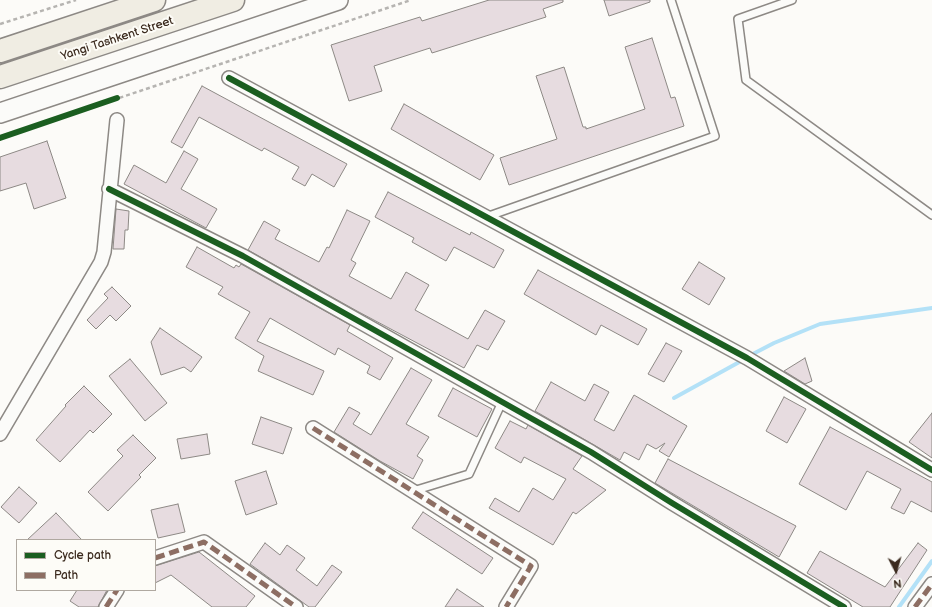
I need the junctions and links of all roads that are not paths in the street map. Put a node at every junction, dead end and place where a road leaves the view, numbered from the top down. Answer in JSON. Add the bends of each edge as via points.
{"nodes":[{"id":1,"x":154,"y":0,"type":"edge"},
{"id":2,"x":234,"y":0,"type":"edge"},
{"id":3,"x":338,"y":0,"type":"edge"},
{"id":4,"x":671,"y":0,"type":"edge"},
{"id":5,"x":792,"y":0,"type":"edge"},
{"id":6,"x":0,"y":51,"type":"edge"},
{"id":7,"x":0,"y":77,"type":"edge"},
{"id":8,"x":229,"y":78,"type":"dead end"},
{"id":9,"x":0,"y":113,"type":"edge"},
{"id":10,"x":117,"y":120,"type":"dead end"},
{"id":11,"x":110,"y":188,"type":"junction"},
{"id":12,"x":932,"y":215,"type":"edge"},
{"id":13,"x":486,"y":217,"type":"junction"},
{"id":14,"x":502,"y":402,"type":"junction"},
{"id":15,"x":313,"y":428,"type":"dead end"},
{"id":16,"x":0,"y":434,"type":"edge"},
{"id":17,"x":932,"y":470,"type":"edge"},
{"id":18,"x":413,"y":492,"type":"junction"},
{"id":19,"x":156,"y":558,"type":"edge"},
{"id":20,"x":932,"y":584,"type":"edge"},
{"id":21,"x":116,"y":591,"type":"edge"},
{"id":22,"x":106,"y":607,"type":"edge"},
{"id":23,"x":296,"y":607,"type":"edge"},
{"id":24,"x":506,"y":607,"type":"edge"},
{"id":25,"x":844,"y":607,"type":"edge"},
{"id":26,"x":915,"y":607,"type":"edge"}],
"edges":[{"from":1,"to":6,"type":"highway","name":"Yangi Tashkent Street"},
{"from":2,"to":7,"type":"highway","name":"Yangi Tashkent Street"},
{"from":3,"to":9,"type":"main road"},
{"from":4,"to":13,"type":"lane","via":[[715,136]]},
{"from":5,"to":12,"type":"lane","via":[[738,19],[746,80]]},
{"from":8,"to":13,"type":"street"},
{"from":10,"to":11,"type":"street"},
{"from":11,"to":14,"type":"street","via":[[243,256]]},
{"from":11,"to":16,"type":"street","via":[[101,262]]},
{"from":13,"to":17,"type":"street","via":[[747,358]]},
{"from":14,"to":18,"type":"lane","via":[[469,474]]},
{"from":14,"to":25,"type":"street","via":[[592,452]]},
{"from":15,"to":18,"type":"street"},
{"from":18,"to":24,"type":"street","via":[[530,566]]},
{"from":19,"to":23,"type":"street","via":[[204,542]]},
{"from":20,"to":26,"type":"street"},
{"from":21,"to":22,"type":"street"}]}
